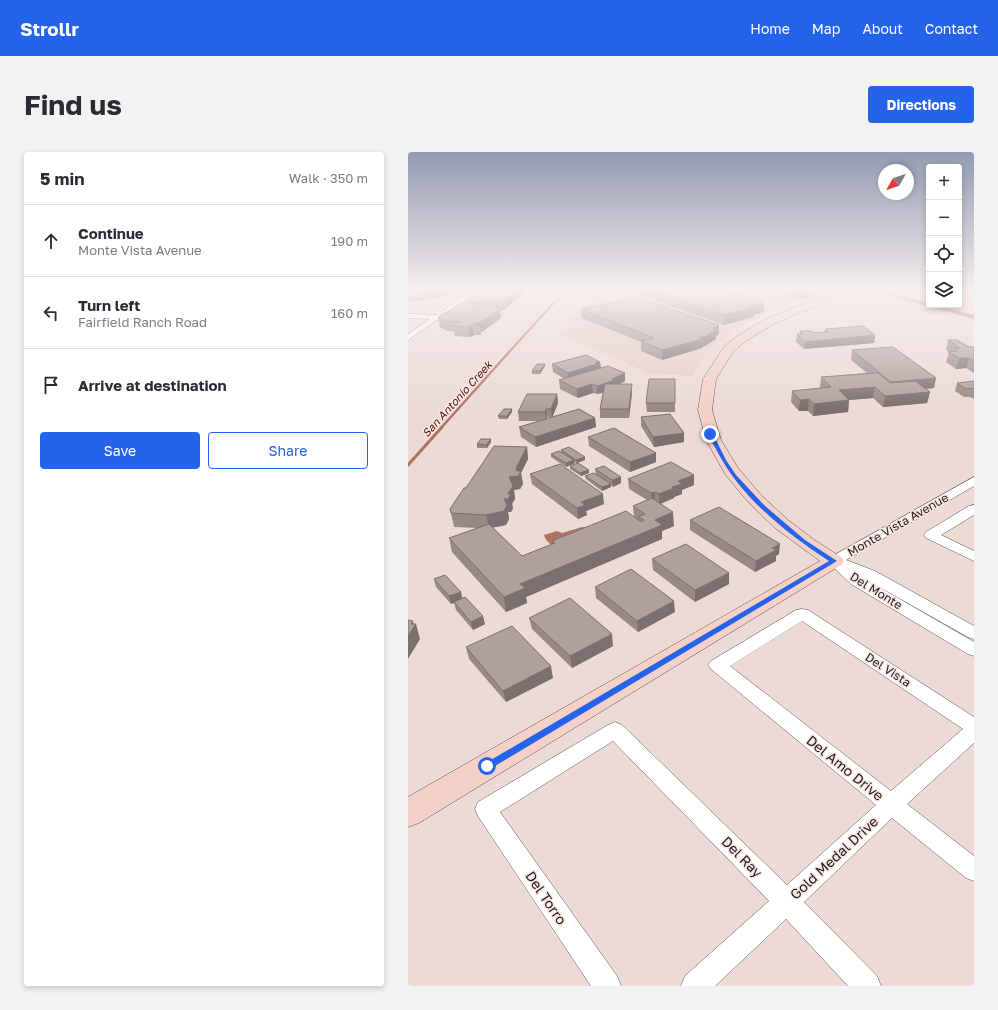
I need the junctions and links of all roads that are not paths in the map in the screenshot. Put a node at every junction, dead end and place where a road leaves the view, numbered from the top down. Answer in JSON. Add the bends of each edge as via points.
{"nodes":[{"id":1,"x":420,"y":330,"type":"edge"},
{"id":2,"x":755,"y":330,"type":"edge"},
{"id":3,"x":408,"y":338,"type":"edge"},
{"id":4,"x":974,"y":481,"type":"edge"},
{"id":5,"x":974,"y":509,"type":"edge"},
{"id":6,"x":974,"y":557,"type":"edge"},
{"id":7,"x":834,"y":561,"type":"junction"},
{"id":8,"x":802,"y":614,"type":"joint"},
{"id":9,"x":974,"y":632,"type":"edge"},
{"id":10,"x":974,"y":650,"type":"edge"},
{"id":11,"x":974,"y":727,"type":"edge"},
{"id":12,"x":615,"y":730,"type":"joint"},
{"id":13,"x":974,"y":731,"type":"edge"},
{"id":14,"x":891,"y":805,"type":"junction"},
{"id":15,"x":408,"y":813,"type":"edge"},
{"id":16,"x":974,"y":870,"type":"edge"},
{"id":17,"x":787,"y":902,"type":"junction"},
{"id":18,"x":607,"y":986,"type":"edge"},
{"id":19,"x":695,"y":986,"type":"edge"},
{"id":20,"x":867,"y":986,"type":"edge"}],
"edges":[{"from":1,"to":3,"type":"street"},
{"from":2,"to":7,"type":"street","via":[[734,345],[712,372],[705,400],[710,434],[734,476],[763,507],[803,541]]},
{"from":4,"to":7,"type":"street","name":"Monte Vista Avenue"},
{"from":5,"to":6,"type":"street","via":[[931,536]]},
{"from":7,"to":9,"type":"street","name":"Del Monte","via":[[870,574]]},
{"from":7,"to":10,"type":"street","name":"Del Monte","via":[[856,581]]},
{"from":7,"to":15,"type":"street","name":"Monte Vista Avenue"},
{"from":8,"to":11,"type":"street","name":"Del Vista"},
{"from":8,"to":14,"type":"street","name":"Del Amo Drive","via":[[717,665]]},
{"from":12,"to":17,"type":"street","name":"Del Ray"},
{"from":12,"to":18,"type":"street","name":"Del Torro","via":[[486,809]]},
{"from":13,"to":14,"type":"street","name":"Gold Medal Drive"},
{"from":14,"to":16,"type":"street","name":"Del Amo Drive"},
{"from":14,"to":17,"type":"street","name":"Gold Medal Drive"},
{"from":17,"to":19,"type":"street","name":"Gold Medal Drive"},
{"from":17,"to":20,"type":"street","name":"Del Ray"}]}
